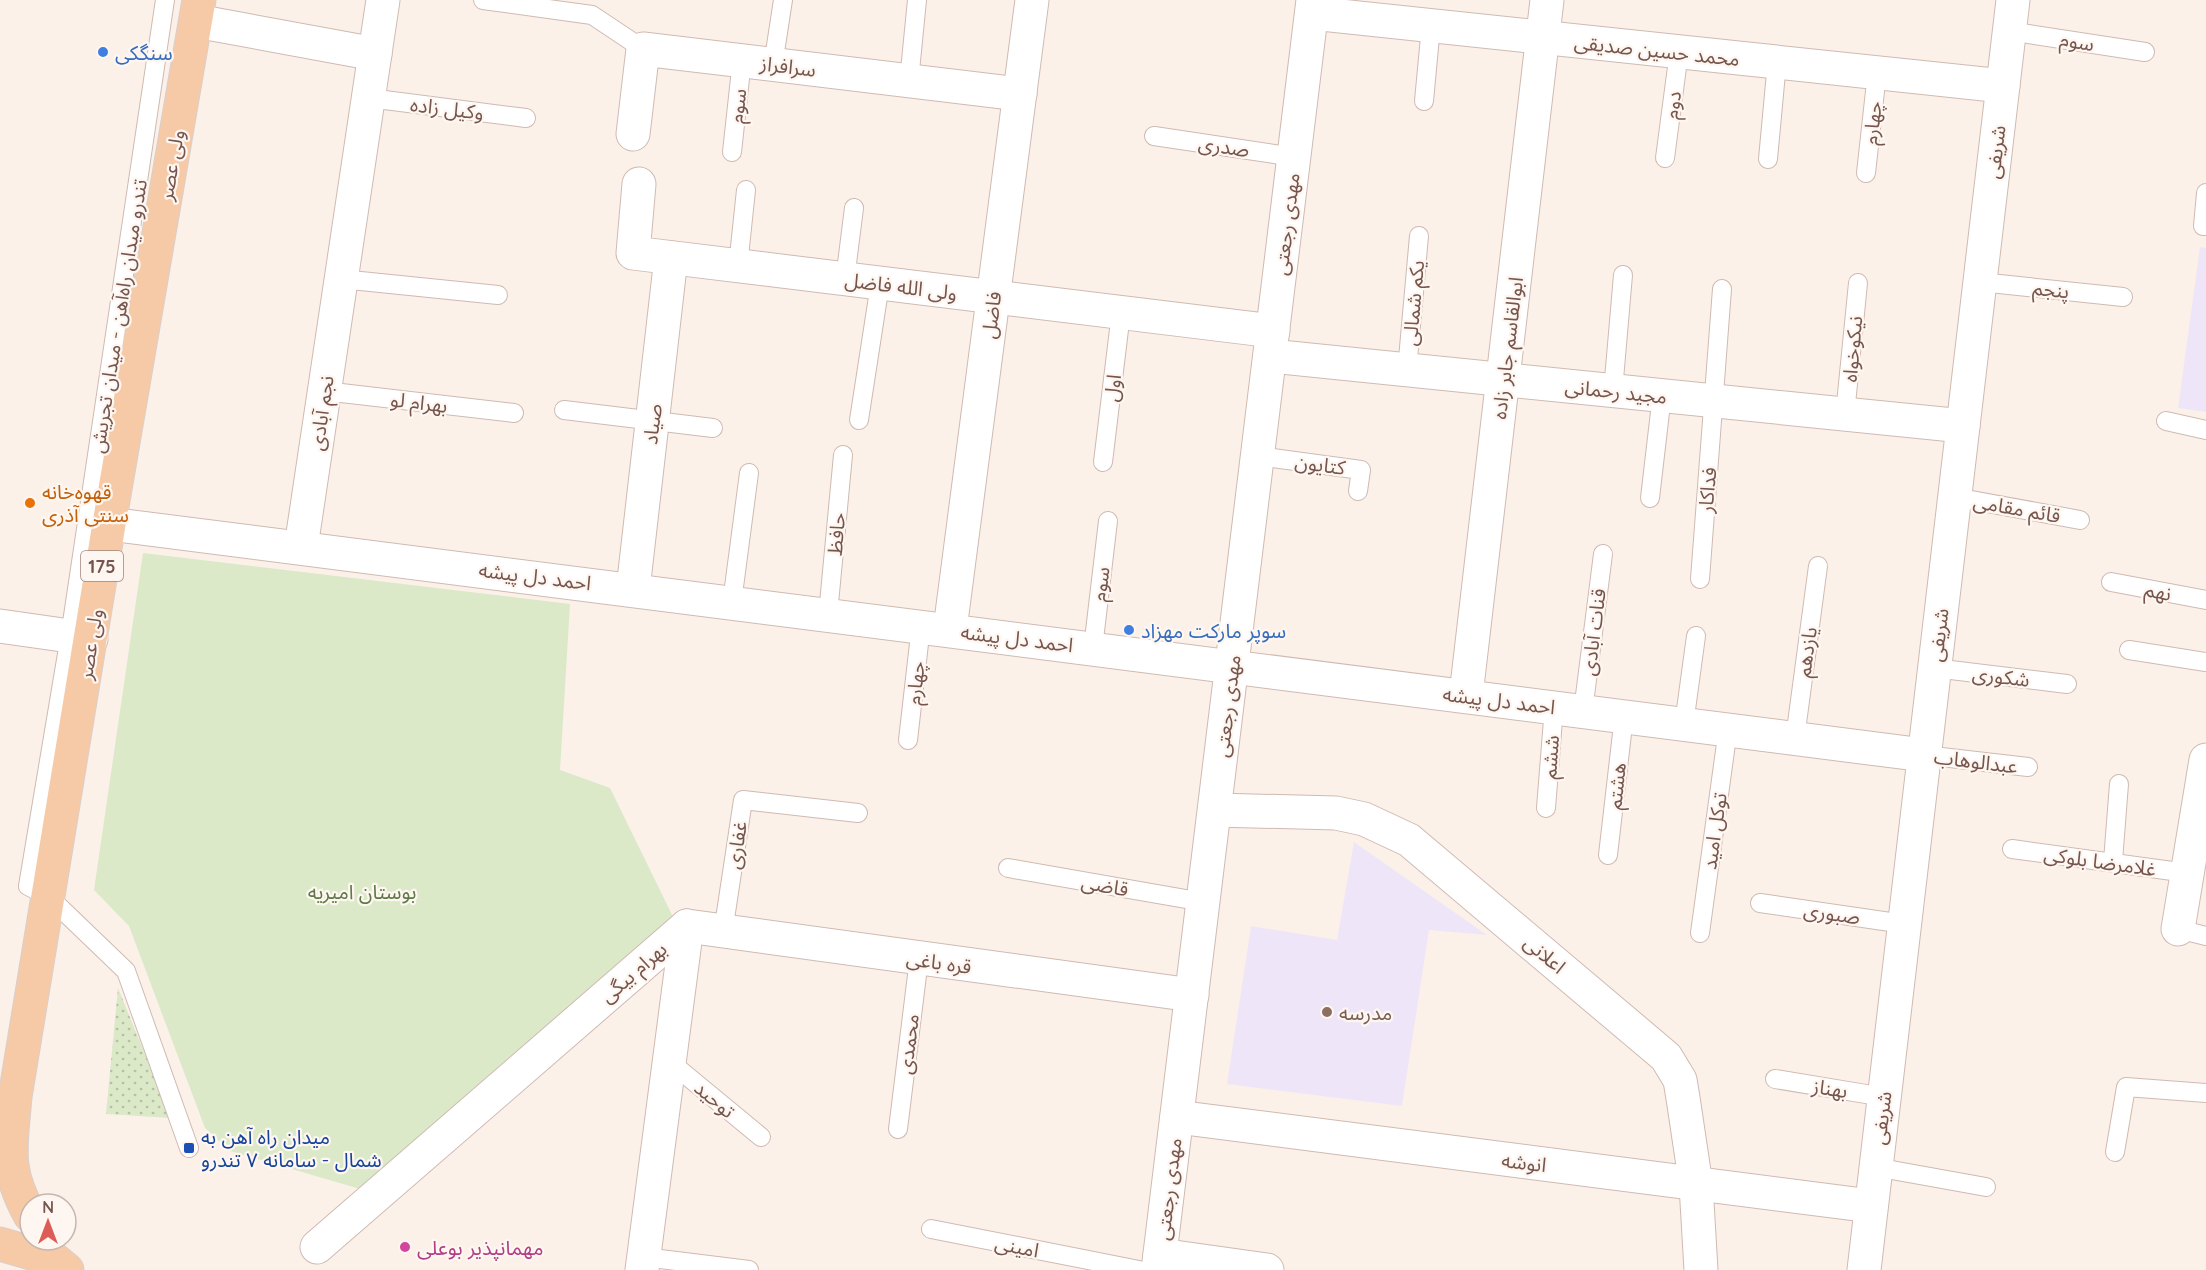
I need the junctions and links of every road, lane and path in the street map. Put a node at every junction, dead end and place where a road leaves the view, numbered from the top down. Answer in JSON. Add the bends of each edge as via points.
{"nodes":[{"id":1,"x":165,"y":0,"type":"edge"},
{"id":2,"x":383,"y":0,"type":"edge"},
{"id":3,"x":483,"y":0,"type":"edge"},
{"id":4,"x":783,"y":0,"type":"edge"},
{"id":5,"x":917,"y":0,"type":"edge"},
{"id":6,"x":1032,"y":0,"type":"edge"},
{"id":7,"x":1547,"y":0,"type":"edge"},
{"id":8,"x":1313,"y":7,"type":"edge"},
{"id":9,"x":198,"y":10,"type":"edge"},
{"id":10,"x":2011,"y":15,"type":"edge"},
{"id":11,"x":1431,"y":26,"type":"junction"},
{"id":12,"x":1543,"y":38,"type":"junction"},
{"id":13,"x":642,"y":49,"type":"junction"},
{"id":14,"x":1678,"y":52,"type":"junction"},
{"id":15,"x":2145,"y":52,"type":"dead end"},
{"id":16,"x":375,"y":54,"type":"junction"},
{"id":17,"x":758,"y":62,"type":"junction"},
{"id":18,"x":1777,"y":62,"type":"junction"},
{"id":19,"x":1877,"y":73,"type":"junction"},
{"id":20,"x":909,"y":81,"type":"junction"},
{"id":21,"x":2003,"y":86,"type":"junction"},
{"id":22,"x":1020,"y":94,"type":"junction"},
{"id":23,"x":369,"y":98,"type":"junction"},
{"id":24,"x":1424,"y":101,"type":"dead end"},
{"id":25,"x":526,"y":118,"type":"dead end"},
{"id":26,"x":633,"y":134,"type":"dead end"},
{"id":27,"x":1154,"y":136,"type":"dead end"},
{"id":28,"x":732,"y":152,"type":"dead end"},
{"id":29,"x":1294,"y":157,"type":"junction"},
{"id":30,"x":1665,"y":159,"type":"dead end"},
{"id":31,"x":1768,"y":159,"type":"dead end"},
{"id":32,"x":1866,"y":173,"type":"dead end"},
{"id":33,"x":639,"y":184,"type":"dead end"},
{"id":34,"x":746,"y":190,"type":"dead end"},
{"id":35,"x":2206,"y":193,"type":"edge"},
{"id":36,"x":854,"y":208,"type":"dead end"},
{"id":37,"x":2206,"y":226,"type":"edge"},
{"id":38,"x":1419,"y":236,"type":"dead end"},
{"id":39,"x":671,"y":258,"type":"junction"},
{"id":40,"x":738,"y":267,"type":"junction"},
{"id":41,"x":1623,"y":274,"type":"dead end"},
{"id":42,"x":341,"y":279,"type":"junction"},
{"id":43,"x":845,"y":279,"type":"junction"},
{"id":44,"x":1980,"y":282,"type":"junction"},
{"id":45,"x":1858,"y":283,"type":"dead end"},
{"id":46,"x":880,"y":284,"type":"junction"},
{"id":47,"x":1722,"y":289,"type":"dead end"},
{"id":48,"x":498,"y":295,"type":"dead end"},
{"id":49,"x":994,"y":297,"type":"junction"},
{"id":50,"x":2123,"y":297,"type":"dead end"},
{"id":51,"x":1122,"y":313,"type":"junction"},
{"id":52,"x":1272,"y":344,"type":"junction"},
{"id":53,"x":1407,"y":370,"type":"junction"},
{"id":54,"x":1503,"y":380,"type":"junction"},
{"id":55,"x":324,"y":391,"type":"junction"},
{"id":56,"x":1612,"y":391,"type":"junction"},
{"id":57,"x":1662,"y":396,"type":"junction"},
{"id":58,"x":1715,"y":401,"type":"junction"},
{"id":59,"x":564,"y":410,"type":"dead end"},
{"id":60,"x":514,"y":413,"type":"dead end"},
{"id":61,"x":1845,"y":414,"type":"junction"},
{"id":62,"x":859,"y":420,"type":"dead end"},
{"id":63,"x":653,"y":421,"type":"junction"},
{"id":64,"x":2166,"y":421,"type":"dead end"},
{"id":65,"x":1963,"y":426,"type":"junction"},
{"id":66,"x":713,"y":428,"type":"dead end"},
{"id":67,"x":2206,"y":430,"type":"edge"},
{"id":68,"x":843,"y":455,"type":"dead end"},
{"id":69,"x":1258,"y":456,"type":"junction"},
{"id":70,"x":1103,"y":462,"type":"dead end"},
{"id":71,"x":749,"y":473,"type":"dead end"},
{"id":72,"x":1358,"y":490,"type":"dead end"},
{"id":73,"x":1954,"y":497,"type":"junction"},
{"id":74,"x":1650,"y":498,"type":"dead end"},
{"id":75,"x":2080,"y":519,"type":"dead end"},
{"id":76,"x":1108,"y":521,"type":"dead end"},
{"id":77,"x":109,"y":524,"type":"junction"},
{"id":78,"x":301,"y":547,"type":"junction"},
{"id":79,"x":1604,"y":554,"type":"dead end"},
{"id":80,"x":1818,"y":566,"type":"dead end"},
{"id":81,"x":1700,"y":579,"type":"dead end"},
{"id":82,"x":2111,"y":582,"type":"dead end"},
{"id":83,"x":633,"y":589,"type":"junction"},
{"id":84,"x":2206,"y":600,"type":"edge"},
{"id":85,"x":732,"y":602,"type":"junction"},
{"id":86,"x":828,"y":614,"type":"junction"},
{"id":87,"x":0,"y":626,"type":"edge"},
{"id":88,"x":936,"y":628,"type":"junction"},
{"id":89,"x":1696,"y":636,"type":"dead end"},
{"id":90,"x":80,"y":638,"type":"junction"},
{"id":91,"x":1093,"y":648,"type":"junction"},
{"id":92,"x":2129,"y":650,"type":"dead end"},
{"id":93,"x":2206,"y":662,"type":"edge"},
{"id":94,"x":1232,"y":666,"type":"junction"},
{"id":95,"x":1934,"y":668,"type":"junction"},
{"id":96,"x":2067,"y":684,"type":"dead end"},
{"id":97,"x":1466,"y":695,"type":"junction"},
{"id":98,"x":1568,"y":709,"type":"junction"},
{"id":99,"x":1624,"y":716,"type":"junction"},
{"id":100,"x":1684,"y":724,"type":"junction"},
{"id":101,"x":1728,"y":729,"type":"junction"},
{"id":102,"x":1795,"y":738,"type":"junction"},
{"id":103,"x":908,"y":740,"type":"dead end"},
{"id":104,"x":1924,"y":755,"type":"junction"},
{"id":105,"x":2206,"y":760,"type":"edge"},
{"id":106,"x":2028,"y":767,"type":"dead end"},
{"id":107,"x":2119,"y":784,"type":"dead end"},
{"id":108,"x":1546,"y":808,"type":"dead end"},
{"id":109,"x":1215,"y":810,"type":"junction"},
{"id":110,"x":858,"y":813,"type":"dead end"},
{"id":111,"x":2200,"y":829,"type":"edge"},
{"id":112,"x":2012,"y":849,"type":"dead end"},
{"id":113,"x":1608,"y":855,"type":"dead end"},
{"id":114,"x":2113,"y":861,"type":"junction"},
{"id":115,"x":1008,"y":868,"type":"dead end"},
{"id":116,"x":2187,"y":873,"type":"junction"},
{"id":117,"x":49,"y":897,"type":"junction"},
{"id":118,"x":1203,"y":902,"type":"junction"},
{"id":119,"x":1760,"y":903,"type":"dead end"},
{"id":120,"x":1904,"y":924,"type":"junction"},
{"id":121,"x":687,"y":926,"type":"junction"},
{"id":122,"x":723,"y":932,"type":"junction"},
{"id":123,"x":2192,"y":932,"type":"edge"},
{"id":124,"x":1700,"y":933,"type":"dead end"},
{"id":125,"x":918,"y":959,"type":"junction"},
{"id":126,"x":1192,"y":995,"type":"junction"},
{"id":127,"x":669,"y":1061,"type":"junction"},
{"id":128,"x":1775,"y":1079,"type":"dead end"},
{"id":129,"x":2206,"y":1094,"type":"edge"},
{"id":130,"x":1884,"y":1096,"type":"junction"},
{"id":131,"x":1177,"y":1117,"type":"junction"},
{"id":132,"x":898,"y":1129,"type":"dead end"},
{"id":133,"x":761,"y":1137,"type":"dead end"},
{"id":134,"x":189,"y":1148,"type":"dead end"},
{"id":135,"x":2115,"y":1152,"type":"dead end"},
{"id":136,"x":1875,"y":1167,"type":"junction"},
{"id":137,"x":1696,"y":1185,"type":"junction"},
{"id":138,"x":1986,"y":1187,"type":"dead end"},
{"id":139,"x":18,"y":1194,"type":"edge"},
{"id":140,"x":1871,"y":1206,"type":"junction"},
{"id":141,"x":931,"y":1229,"type":"dead end"},
{"id":142,"x":0,"y":1245,"type":"edge"},
{"id":143,"x":317,"y":1246,"type":"dead end"},
{"id":144,"x":56,"y":1257,"type":"edge"},
{"id":145,"x":643,"y":1264,"type":"edge"},
{"id":146,"x":1153,"y":1265,"type":"edge"},
{"id":147,"x":749,"y":1270,"type":"edge"},
{"id":148,"x":1267,"y":1270,"type":"edge"},
{"id":149,"x":1701,"y":1270,"type":"edge"},
{"id":150,"x":1864,"y":1270,"type":"edge"}],
"edges":[{"from":1,"to":90,"type":"lane","name":"تندرو میدان راه‌آهن - میدان تجریش"},
{"from":2,"to":16,"type":"street","name":"نجم آبادی"},
{"from":3,"to":13,"type":"lane","via":[[592,15]]},
{"from":4,"to":17,"type":"lane"},
{"from":5,"to":20,"type":"lane"},
{"from":6,"to":22,"type":"street","name":"فاضل"},
{"from":7,"to":12,"type":"street","name":"ابوالقاسم جابر زاده"},
{"from":8,"to":11,"type":"street","name":"محمد حسین صدیقی"},
{"from":8,"to":29,"type":"street","name":"مهدی رجعتی"},
{"from":9,"to":16,"type":"street"},
{"from":9,"to":77,"type":"main road","name":"ولی عصر","number":"175"},
{"from":10,"to":15,"type":"lane","name":"سوم"},
{"from":10,"to":21,"type":"street","name":"شریفی"},
{"from":11,"to":12,"type":"street","name":"محمد حسین صدیقی"},
{"from":11,"to":24,"type":"lane"},
{"from":12,"to":14,"type":"street","name":"محمد حسین صدیقی"},
{"from":12,"to":54,"type":"street","name":"ابوالقاسم جابر زاده"},
{"from":13,"to":17,"type":"street","name":"سرافراز"},
{"from":13,"to":26,"type":"street"},
{"from":14,"to":18,"type":"street","name":"محمد حسین صدیقی"},
{"from":14,"to":30,"type":"lane","name":"دوم"},
{"from":16,"to":23,"type":"street","name":"نجم آبادی"},
{"from":17,"to":20,"type":"street","name":"سرافراز"},
{"from":17,"to":28,"type":"lane","name":"سوم"},
{"from":18,"to":19,"type":"street","name":"محمد حسین صدیقی"},
{"from":18,"to":31,"type":"lane"},
{"from":19,"to":21,"type":"street","name":"محمد حسین صدیقی"},
{"from":19,"to":32,"type":"lane","name":"چهارم"},
{"from":20,"to":22,"type":"street","name":"سرافراز"},
{"from":21,"to":44,"type":"street","name":"شریفی"},
{"from":22,"to":49,"type":"street","name":"فاضل"},
{"from":23,"to":25,"type":"lane","name":"وکیل زاده"},
{"from":23,"to":42,"type":"street","name":"نجم آبادی"},
{"from":27,"to":29,"type":"lane","name":"صدری"},
{"from":29,"to":52,"type":"street","name":"مهدی رجعتی"},
{"from":33,"to":39,"type":"street","name":"ولی الله فاضل","via":[[633,253]]},
{"from":34,"to":40,"type":"lane"},
{"from":35,"to":37,"type":"lane"},
{"from":36,"to":43,"type":"lane"},
{"from":38,"to":53,"type":"lane","name":"یکم شمالی"},
{"from":39,"to":40,"type":"street","name":"ولی الله فاضل"},
{"from":39,"to":63,"type":"street","name":"صیاد"},
{"from":40,"to":43,"type":"street","name":"ولی الله فاضل"},
{"from":41,"to":56,"type":"lane"},
{"from":42,"to":48,"type":"lane"},
{"from":42,"to":55,"type":"street","name":"نجم آبادی"},
{"from":43,"to":46,"type":"street","name":"ولی الله فاضل"},
{"from":44,"to":50,"type":"lane","name":"پنجم"},
{"from":44,"to":65,"type":"street","name":"شریفی"},
{"from":45,"to":61,"type":"lane","name":"نیکوخواه"},
{"from":46,"to":49,"type":"street","name":"ولی الله فاضل"},
{"from":46,"to":62,"type":"lane"},
{"from":47,"to":58,"type":"lane","name":"فداکار"},
{"from":49,"to":51,"type":"street","name":"ولی الله فاضل"},
{"from":49,"to":88,"type":"street","name":"فاضل"},
{"from":51,"to":52,"type":"street","name":"ولی الله فاضل"},
{"from":51,"to":70,"type":"lane","name":"اول"},
{"from":52,"to":53,"type":"street","name":"مجید رحمانی"},
{"from":52,"to":69,"type":"street","name":"مهدی رجعتی"},
{"from":53,"to":54,"type":"street","name":"مجید رحمانی"},
{"from":54,"to":56,"type":"street","name":"مجید رحمانی"},
{"from":54,"to":97,"type":"street","name":"ابوالقاسم جابر زاده"},
{"from":55,"to":60,"type":"lane","name":"بهرام لو"},
{"from":55,"to":78,"type":"street","name":"نجم آبادی"},
{"from":56,"to":57,"type":"street","name":"مجید رحمانی"},
{"from":57,"to":58,"type":"street","name":"مجید رحمانی"},
{"from":57,"to":74,"type":"lane"},
{"from":58,"to":61,"type":"street","name":"مجید رحمانی"},
{"from":58,"to":81,"type":"lane","name":"فداکار"},
{"from":59,"to":63,"type":"lane"},
{"from":61,"to":65,"type":"street","name":"مجید رحمانی"},
{"from":63,"to":66,"type":"lane"},
{"from":63,"to":83,"type":"street","name":"صیاد"},
{"from":64,"to":67,"type":"lane"},
{"from":65,"to":73,"type":"street","name":"شریفی"},
{"from":68,"to":86,"type":"lane","name":"حافظ"},
{"from":69,"to":72,"type":"lane","name":"کتایون","via":[[1361,470]]},
{"from":69,"to":94,"type":"street","name":"مهدی رجعتی"},
{"from":71,"to":85,"type":"lane"},
{"from":73,"to":75,"type":"lane","name":"قائم مقامی"},
{"from":73,"to":95,"type":"street","name":"شریفی"},
{"from":76,"to":91,"type":"lane","name":"سوم"},
{"from":77,"to":78,"type":"street","name":"احمد دل پیشه"},
{"from":77,"to":90,"type":"main road","name":"ولی عصر","number":"175"},
{"from":78,"to":83,"type":"street","name":"احمد دل پیشه"},
{"from":79,"to":98,"type":"lane","name":"قنات آبادی"},
{"from":80,"to":102,"type":"lane","name":"یازدهم"},
{"from":82,"to":84,"type":"lane","name":"نهم"},
{"from":83,"to":85,"type":"street","name":"احمد دل پیشه"},
{"from":85,"to":86,"type":"street","name":"احمد دل پیشه"},
{"from":86,"to":88,"type":"street","name":"احمد دل پیشه"},
{"from":87,"to":90,"type":"street"},
{"from":88,"to":91,"type":"street","name":"احمد دل پیشه"},
{"from":88,"to":103,"type":"lane","name":"چهارم"},
{"from":89,"to":100,"type":"lane"},
{"from":90,"to":117,"type":"main road","name":"ولی عصر","number":"175"},
{"from":91,"to":94,"type":"street","name":"احمد دل پیشه"},
{"from":92,"to":93,"type":"lane"},
{"from":94,"to":97,"type":"street","name":"احمد دل پیشه"},
{"from":94,"to":109,"type":"street","name":"مهدی رجعتی"},
{"from":95,"to":96,"type":"lane","name":"شکوری"},
{"from":95,"to":104,"type":"street","name":"شریفی"},
{"from":97,"to":98,"type":"street","name":"احمد دل پیشه"},
{"from":98,"to":99,"type":"street","name":"احمد دل پیشه"},
{"from":98,"to":108,"type":"lane","name":"ششم"},
{"from":99,"to":100,"type":"street","name":"احمد دل پیشه"},
{"from":99,"to":113,"type":"lane","name":"هشتم"},
{"from":100,"to":101,"type":"street","name":"احمد دل پیشه"},
{"from":101,"to":102,"type":"street","name":"احمد دل پیشه"},
{"from":101,"to":124,"type":"lane","name":"توکل امید"},
{"from":102,"to":104,"type":"street","name":"احمد دل پیشه"},
{"from":104,"to":106,"type":"lane","name":"عبدالوهاب"},
{"from":104,"to":120,"type":"street","name":"شریفی"},
{"from":105,"to":111,"type":"street"},
{"from":107,"to":114,"type":"lane"},
{"from":109,"to":118,"type":"street","name":"مهدی رجعتی"},
{"from":109,"to":137,"type":"street","name":"اعلانی","via":[[1335,813],[1364,819],[1409,840],[1666,1057],[1680,1080]]},
{"from":110,"to":122,"type":"lane","name":"غفاری","via":[[743,800]]},
{"from":111,"to":116,"type":"street"},
{"from":112,"to":114,"type":"lane","name":"غلامرضا بلوکی"},
{"from":114,"to":116,"type":"lane","name":"غلامرضا بلوکی"},
{"from":115,"to":118,"type":"lane","name":"قاضی"},
{"from":116,"to":123,"type":"street"},
{"from":117,"to":134,"type":"lane","via":[[126,971]]},
{"from":117,"to":139,"type":"main road","name":"ولی عصر","number":"175","via":[[15,1097],[10,1166]]},
{"from":118,"to":126,"type":"street","name":"مهدی رجعتی"},
{"from":119,"to":120,"type":"lane","name":"صبوری"},
{"from":120,"to":130,"type":"street","name":"شریفی"},
{"from":121,"to":122,"type":"street","name":"قره باغی"},
{"from":121,"to":127,"type":"street","name":"بهرام بیگی"},
{"from":121,"to":143,"type":"street","name":"بهرام بیگی"},
{"from":122,"to":125,"type":"street","name":"قره باغی"},
{"from":125,"to":126,"type":"street","name":"قره باغی"},
{"from":125,"to":132,"type":"lane","name":"محمدی"},
{"from":126,"to":131,"type":"street","name":"مهدی رجعتی"},
{"from":127,"to":133,"type":"lane","name":"توحید"},
{"from":127,"to":145,"type":"street","name":"بهرام بیگی"},
{"from":128,"to":130,"type":"lane","name":"بهناز"},
{"from":129,"to":135,"type":"lane","via":[[2126,1087]]},
{"from":130,"to":136,"type":"street","name":"شریفی"},
{"from":131,"to":137,"type":"street","name":"انوشه"},
{"from":131,"to":146,"type":"street","name":"مهدی رجعتی"},
{"from":136,"to":138,"type":"lane"},
{"from":136,"to":140,"type":"street","name":"شریفی"},
{"from":137,"to":140,"type":"street","name":"انوشه"},
{"from":137,"to":149,"type":"street","name":"اعلانی"},
{"from":140,"to":150,"type":"street","name":"شریفی"},
{"from":141,"to":146,"type":"lane","name":"امینی"},
{"from":142,"to":144,"type":"main road"},
{"from":145,"to":147,"type":"lane"},
{"from":146,"to":148,"type":"street"}]}
